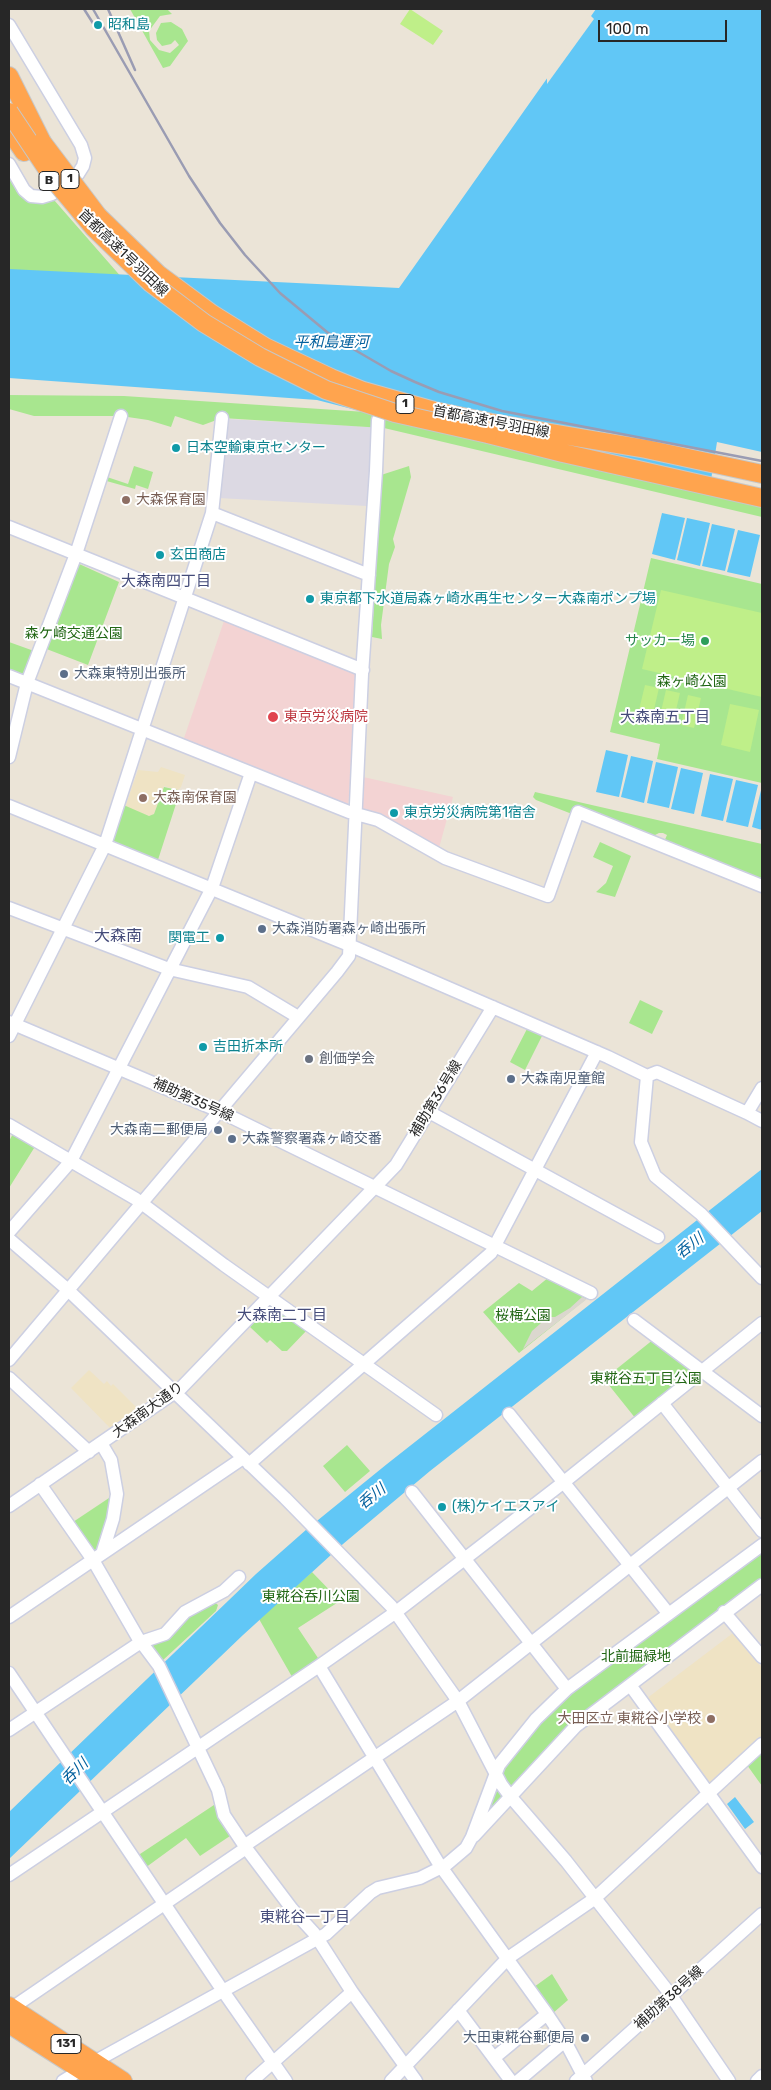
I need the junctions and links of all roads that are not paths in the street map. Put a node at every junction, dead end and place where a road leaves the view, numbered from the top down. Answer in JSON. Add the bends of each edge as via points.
{"nodes":[{"id":1,"x":9,"y":24,"type":"edge"},
{"id":2,"x":9,"y":76,"type":"edge"},
{"id":3,"x":9,"y":90,"type":"edge"},
{"id":4,"x":9,"y":112,"type":"edge"},
{"id":5,"x":9,"y":130,"type":"edge"},
{"id":6,"x":42,"y":142,"type":"junction"},
{"id":7,"x":9,"y":164,"type":"edge"},
{"id":8,"x":76,"y":208,"type":"junction"},
{"id":9,"x":121,"y":416,"type":"dead end"},
{"id":10,"x":222,"y":418,"type":"dead end"},
{"id":11,"x":378,"y":420,"type":"dead end"},
{"id":12,"x":488,"y":434,"type":"junction"},
{"id":13,"x":762,"y":474,"type":"edge"},
{"id":14,"x":762,"y":486,"type":"edge"},
{"id":15,"x":762,"y":498,"type":"edge"},
{"id":16,"x":212,"y":513,"type":"junction"},
{"id":17,"x":9,"y":527,"type":"edge"},
{"id":18,"x":76,"y":554,"type":"junction"},
{"id":19,"x":369,"y":575,"type":"junction"},
{"id":20,"x":185,"y":599,"type":"junction"},
{"id":21,"x":363,"y":670,"type":"junction"},
{"id":22,"x":9,"y":676,"type":"edge"},
{"id":23,"x":26,"y":683,"type":"junction"},
{"id":24,"x":142,"y":730,"type":"junction"},
{"id":25,"x":9,"y":757,"type":"edge"},
{"id":26,"x":251,"y":773,"type":"junction"},
{"id":27,"x":9,"y":806,"type":"edge"},
{"id":28,"x":356,"y":815,"type":"junction"},
{"id":29,"x":106,"y":845,"type":"junction"},
{"id":30,"x":762,"y":886,"type":"edge"},
{"id":31,"x":212,"y":888,"type":"junction"},
{"id":32,"x":9,"y":908,"type":"edge"},
{"id":33,"x":63,"y":929,"type":"junction"},
{"id":34,"x":349,"y":945,"type":"junction"},
{"id":35,"x":169,"y":969,"type":"junction"},
{"id":36,"x":492,"y":1007,"type":"junction"},
{"id":37,"x":298,"y":1017,"type":"junction"},
{"id":38,"x":12,"y":1023,"type":"edge"},
{"id":39,"x":9,"y":1036,"type":"edge"},
{"id":40,"x":597,"y":1052,"type":"junction"},
{"id":41,"x":118,"y":1067,"type":"junction"},
{"id":42,"x":647,"y":1076,"type":"junction"},
{"id":43,"x":762,"y":1088,"type":"edge"},
{"id":44,"x":219,"y":1110,"type":"junction"},
{"id":45,"x":429,"y":1112,"type":"junction"},
{"id":46,"x":747,"y":1113,"type":"junction"},
{"id":47,"x":762,"y":1121,"type":"edge"},
{"id":48,"x":9,"y":1124,"type":"edge"},
{"id":49,"x":71,"y":1161,"type":"junction"},
{"id":50,"x":535,"y":1170,"type":"junction"},
{"id":51,"x":374,"y":1186,"type":"junction"},
{"id":52,"x":141,"y":1203,"type":"junction"},
{"id":53,"x":9,"y":1232,"type":"edge"},
{"id":54,"x":658,"y":1237,"type":"dead end"},
{"id":55,"x":9,"y":1239,"type":"edge"},
{"id":56,"x":495,"y":1245,"type":"junction"},
{"id":57,"x":762,"y":1278,"type":"edge"},
{"id":58,"x":68,"y":1290,"type":"junction"},
{"id":59,"x":591,"y":1293,"type":"dead end"},
{"id":60,"x":269,"y":1296,"type":"junction"},
{"id":61,"x":634,"y":1320,"type":"dead end"},
{"id":62,"x":762,"y":1323,"type":"edge"},
{"id":63,"x":9,"y":1360,"type":"edge"},
{"id":64,"x":364,"y":1364,"type":"junction"},
{"id":65,"x":703,"y":1371,"type":"junction"},
{"id":66,"x":9,"y":1378,"type":"edge"},
{"id":67,"x":175,"y":1393,"type":"junction"},
{"id":68,"x":662,"y":1403,"type":"junction"},
{"id":69,"x":509,"y":1414,"type":"dead end"},
{"id":70,"x":436,"y":1415,"type":"dead end"},
{"id":71,"x":762,"y":1416,"type":"edge"},
{"id":72,"x":101,"y":1443,"type":"junction"},
{"id":73,"x":88,"y":1452,"type":"junction"},
{"id":74,"x":246,"y":1461,"type":"junction"},
{"id":75,"x":762,"y":1461,"type":"edge"},
{"id":76,"x":564,"y":1482,"type":"junction"},
{"id":77,"x":40,"y":1484,"type":"junction"},
{"id":78,"x":728,"y":1487,"type":"junction"},
{"id":79,"x":412,"y":1492,"type":"dead end"},
{"id":80,"x":9,"y":1506,"type":"edge"},
{"id":81,"x":762,"y":1531,"type":"edge"},
{"id":82,"x":762,"y":1546,"type":"edge"},
{"id":83,"x":97,"y":1557,"type":"junction"},
{"id":84,"x":465,"y":1559,"type":"junction"},
{"id":85,"x":630,"y":1564,"type":"junction"},
{"id":86,"x":240,"y":1577,"type":"dead end"},
{"id":87,"x":762,"y":1585,"type":"edge"},
{"id":88,"x":396,"y":1612,"type":"junction"},
{"id":89,"x":724,"y":1612,"type":"junction"},
{"id":90,"x":668,"y":1613,"type":"junction"},
{"id":91,"x":9,"y":1617,"type":"edge"},
{"id":92,"x":141,"y":1642,"type":"junction"},
{"id":93,"x":530,"y":1644,"type":"junction"},
{"id":94,"x":762,"y":1657,"type":"edge"},
{"id":95,"x":319,"y":1666,"type":"junction"},
{"id":96,"x":9,"y":1672,"type":"edge"},
{"id":97,"x":630,"y":1685,"type":"junction"},
{"id":98,"x":567,"y":1689,"type":"junction"},
{"id":99,"x":458,"y":1701,"type":"junction"},
{"id":100,"x":36,"y":1712,"type":"junction"},
{"id":101,"x":9,"y":1730,"type":"edge"},
{"id":102,"x":762,"y":1744,"type":"edge"},
{"id":103,"x":198,"y":1746,"type":"junction"},
{"id":104,"x":374,"y":1758,"type":"junction"},
{"id":105,"x":496,"y":1773,"type":"junction"},
{"id":106,"x":709,"y":1793,"type":"junction"},
{"id":107,"x":510,"y":1796,"type":"junction"},
{"id":108,"x":102,"y":1812,"type":"junction"},
{"id":109,"x":472,"y":1838,"type":"junction"},
{"id":110,"x":245,"y":1847,"type":"junction"},
{"id":111,"x":441,"y":1868,"type":"junction"},
{"id":112,"x":762,"y":1868,"type":"edge"},
{"id":113,"x":9,"y":1875,"type":"edge"},
{"id":114,"x":594,"y":1899,"type":"junction"},
{"id":115,"x":165,"y":1904,"type":"junction"},
{"id":116,"x":762,"y":1914,"type":"edge"},
{"id":117,"x":317,"y":1939,"type":"junction"},
{"id":118,"x":508,"y":1958,"type":"junction"},
{"id":119,"x":223,"y":1991,"type":"junction"},
{"id":120,"x":352,"y":1992,"type":"junction"},
{"id":121,"x":671,"y":1996,"type":"junction"},
{"id":122,"x":458,"y":2010,"type":"junction"},
{"id":123,"x":10,"y":2013,"type":"edge"},
{"id":124,"x":547,"y":2014,"type":"junction"},
{"id":125,"x":565,"y":2041,"type":"junction"},
{"id":126,"x":494,"y":2058,"type":"junction"},
{"id":127,"x":273,"y":2063,"type":"junction"},
{"id":128,"x":88,"y":2066,"type":"junction"},
{"id":129,"x":405,"y":2067,"type":"junction"},
{"id":130,"x":762,"y":2076,"type":"edge"},
{"id":131,"x":581,"y":2079,"type":"edge"},
{"id":132,"x":63,"y":2081,"type":"edge"},
{"id":133,"x":98,"y":2081,"type":"edge"},
{"id":134,"x":123,"y":2081,"type":"edge"},
{"id":135,"x":252,"y":2081,"type":"edge"},
{"id":136,"x":286,"y":2081,"type":"edge"},
{"id":137,"x":392,"y":2081,"type":"edge"},
{"id":138,"x":416,"y":2081,"type":"edge"},
{"id":139,"x":511,"y":2081,"type":"edge"},
{"id":140,"x":518,"y":2081,"type":"edge"},
{"id":141,"x":729,"y":2081,"type":"edge"},
{"id":142,"x":757,"y":2081,"type":"edge"}],
"edges":[{"from":1,"to":7,"type":"street","via":[[81,145],[84,158],[78,174],[42,198],[31,196],[24,190]]},
{"from":2,"to":6,"type":"highway"},
{"from":3,"to":6,"type":"highway","name":"首都高速1号羽田線","number":"1"},
{"from":4,"to":8,"type":"highway","name":"首都高速1号羽田線","number":"1","bridge":true},
{"from":5,"to":8,"type":"highway","number":"B","bridge":true,"via":[[40,171]]},
{"from":6,"to":13,"type":"highway","name":"首都高速1号羽田線","number":"1","bridge":true,"via":[[98,216],[158,274],[212,314],[299,364],[363,391],[434,411],[646,449]]},
{"from":8,"to":12,"type":"highway","name":"首都高速1号羽田線","number":"1","bridge":true,"via":[[164,294],[204,324],[260,357],[326,390],[359,402]]},
{"from":9,"to":18,"type":"street"},
{"from":10,"to":16,"type":"street"},
{"from":11,"to":19,"type":"street"},
{"from":12,"to":14,"type":"highway","name":"首都高速1号羽田線","number":"1","via":[[644,460]]},
{"from":12,"to":15,"type":"highway"},
{"from":16,"to":19,"type":"street"},
{"from":16,"to":20,"type":"street"},
{"from":17,"to":18,"type":"street"},
{"from":18,"to":20,"type":"street"},
{"from":18,"to":23,"type":"street"},
{"from":19,"to":21,"type":"street"},
{"from":20,"to":21,"type":"street"},
{"from":20,"to":24,"type":"street"},
{"from":21,"to":28,"type":"street"},
{"from":22,"to":23,"type":"street"},
{"from":23,"to":24,"type":"street"},
{"from":23,"to":25,"type":"street"},
{"from":24,"to":26,"type":"street"},
{"from":24,"to":29,"type":"street"},
{"from":26,"to":28,"type":"street"},
{"from":26,"to":31,"type":"street"},
{"from":27,"to":29,"type":"street"},
{"from":28,"to":30,"type":"street","via":[[378,820],[445,858],[548,896],[578,812]]},
{"from":28,"to":34,"type":"street"},
{"from":29,"to":31,"type":"street"},
{"from":29,"to":33,"type":"street"},
{"from":31,"to":34,"type":"street"},
{"from":31,"to":35,"type":"street"},
{"from":32,"to":33,"type":"street"},
{"from":33,"to":35,"type":"street"},
{"from":33,"to":38,"type":"street"},
{"from":34,"to":36,"type":"street"},
{"from":34,"to":37,"type":"street","via":[[349,956]]},
{"from":35,"to":37,"type":"street","via":[[248,988]]},
{"from":35,"to":41,"type":"street"},
{"from":36,"to":40,"type":"street"},
{"from":36,"to":45,"type":"street","name":"補助第36号線"},
{"from":37,"to":44,"type":"street"},
{"from":38,"to":39,"type":"street"},
{"from":38,"to":41,"type":"street","name":"補助第35号線"},
{"from":40,"to":42,"type":"street"},
{"from":40,"to":50,"type":"street"},
{"from":41,"to":44,"type":"street","name":"補助第35号線"},
{"from":41,"to":49,"type":"street"},
{"from":42,"to":46,"type":"street","via":[[657,1072]]},
{"from":42,"to":57,"type":"street","via":[[641,1145],[654,1176],[701,1214]]},
{"from":43,"to":46,"type":"street"},
{"from":44,"to":51,"type":"street","name":"補助第35号線"},
{"from":44,"to":52,"type":"street"},
{"from":45,"to":50,"type":"street"},
{"from":45,"to":51,"type":"street","name":"補助第36号線","via":[[396,1165]]},
{"from":46,"to":47,"type":"street"},
{"from":48,"to":49,"type":"street"},
{"from":49,"to":52,"type":"street"},
{"from":49,"to":53,"type":"street"},
{"from":50,"to":54,"type":"street"},
{"from":50,"to":56,"type":"street"},
{"from":51,"to":56,"type":"street","name":"補助第35号線"},
{"from":51,"to":60,"type":"street","name":"大森南大通り"},
{"from":52,"to":58,"type":"street"},
{"from":52,"to":60,"type":"street"},
{"from":55,"to":58,"type":"street"},
{"from":56,"to":59,"type":"street","name":"補助第35号線"},
{"from":56,"to":64,"type":"street","via":[[485,1258]]},
{"from":58,"to":63,"type":"street"},
{"from":58,"to":67,"type":"street"},
{"from":60,"to":64,"type":"street"},
{"from":60,"to":67,"type":"street","name":"大森南大通り"},
{"from":61,"to":65,"type":"street"},
{"from":62,"to":65,"type":"street"},
{"from":64,"to":70,"type":"street"},
{"from":64,"to":74,"type":"street"},
{"from":65,"to":68,"type":"street"},
{"from":65,"to":71,"type":"street"},
{"from":66,"to":73,"type":"street"},
{"from":67,"to":72,"type":"street","name":"大森南大通り"},
{"from":67,"to":74,"type":"street"},
{"from":68,"to":76,"type":"street"},
{"from":68,"to":78,"type":"street"},
{"from":69,"to":76,"type":"street"},
{"from":72,"to":73,"type":"street","name":"大森南大通り"},
{"from":72,"to":83,"type":"street","via":[[111,1460],[117,1490],[114,1513]]},
{"from":73,"to":77,"type":"street","name":"大森南大通り"},
{"from":74,"to":83,"type":"street"},
{"from":74,"to":88,"type":"street","via":[[338,1550]]},
{"from":75,"to":78,"type":"street"},
{"from":76,"to":84,"type":"street"},
{"from":76,"to":85,"type":"street"},
{"from":77,"to":80,"type":"street","name":"大森南大通り"},
{"from":77,"to":83,"type":"street"},
{"from":78,"to":81,"type":"street"},
{"from":78,"to":85,"type":"street"},
{"from":79,"to":84,"type":"street"},
{"from":82,"to":90,"type":"street"},
{"from":83,"to":91,"type":"street"},
{"from":83,"to":92,"type":"street"},
{"from":84,"to":88,"type":"street"},
{"from":84,"to":93,"type":"street"},
{"from":85,"to":90,"type":"street"},
{"from":85,"to":93,"type":"street"},
{"from":86,"to":92,"type":"street","via":[[224,1591],[185,1612],[164,1634]]},
{"from":87,"to":89,"type":"street"},
{"from":88,"to":95,"type":"street"},
{"from":88,"to":99,"type":"street"},
{"from":89,"to":94,"type":"street"},
{"from":89,"to":97,"type":"street"},
{"from":90,"to":98,"type":"street"},
{"from":92,"to":100,"type":"street"},
{"from":92,"to":103,"type":"street","via":[[159,1666]]},
{"from":93,"to":98,"type":"street"},
{"from":93,"to":99,"type":"street"},
{"from":95,"to":103,"type":"street"},
{"from":95,"to":104,"type":"street"},
{"from":96,"to":100,"type":"street"},
{"from":97,"to":106,"type":"street"},
{"from":97,"to":107,"type":"street","via":[[576,1726]]},
{"from":98,"to":105,"type":"street","via":[[536,1720]]},
{"from":99,"to":104,"type":"street"},
{"from":99,"to":105,"type":"street"},
{"from":100,"to":101,"type":"street"},
{"from":100,"to":108,"type":"street"},
{"from":102,"to":106,"type":"street"},
{"from":103,"to":108,"type":"street"},
{"from":103,"to":110,"type":"street","via":[[218,1790],[224,1815]]},
{"from":104,"to":110,"type":"street"},
{"from":104,"to":111,"type":"street"},
{"from":105,"to":107,"type":"street"},
{"from":105,"to":109,"type":"street"},
{"from":106,"to":112,"type":"street"},
{"from":106,"to":114,"type":"street"},
{"from":107,"to":109,"type":"street"},
{"from":107,"to":114,"type":"street"},
{"from":108,"to":113,"type":"street"},
{"from":108,"to":115,"type":"street"},
{"from":109,"to":111,"type":"street","via":[[463,1851]]},
{"from":110,"to":115,"type":"street"},
{"from":110,"to":117,"type":"street"},
{"from":111,"to":117,"type":"street","via":[[420,1878],[374,1890]]},
{"from":111,"to":118,"type":"street"},
{"from":114,"to":118,"type":"street"},
{"from":114,"to":121,"type":"street"},
{"from":115,"to":119,"type":"street"},
{"from":115,"to":123,"type":"street"},
{"from":116,"to":121,"type":"street","name":"補助第38号線"},
{"from":117,"to":119,"type":"street"},
{"from":117,"to":120,"type":"street"},
{"from":118,"to":122,"type":"street"},
{"from":118,"to":124,"type":"street"},
{"from":119,"to":127,"type":"street"},
{"from":119,"to":128,"type":"street"},
{"from":120,"to":127,"type":"street"},
{"from":120,"to":129,"type":"street"},
{"from":121,"to":131,"type":"street","name":"補助第38号線"},
{"from":121,"to":141,"type":"street"},
{"from":122,"to":126,"type":"street"},
{"from":122,"to":129,"type":"street"},
{"from":123,"to":128,"type":"highway","number":"131"},
{"from":124,"to":125,"type":"street"},
{"from":124,"to":126,"type":"street"},
{"from":125,"to":131,"type":"street"},
{"from":125,"to":140,"type":"street"},
{"from":126,"to":139,"type":"street"},
{"from":127,"to":135,"type":"street"},
{"from":127,"to":136,"type":"street"},
{"from":128,"to":132,"type":"street"},
{"from":128,"to":133,"type":"highway","number":"131"},
{"from":128,"to":134,"type":"highway","number":"131"},
{"from":129,"to":137,"type":"street"},
{"from":129,"to":138,"type":"street"},
{"from":130,"to":142,"type":"street"}]}
